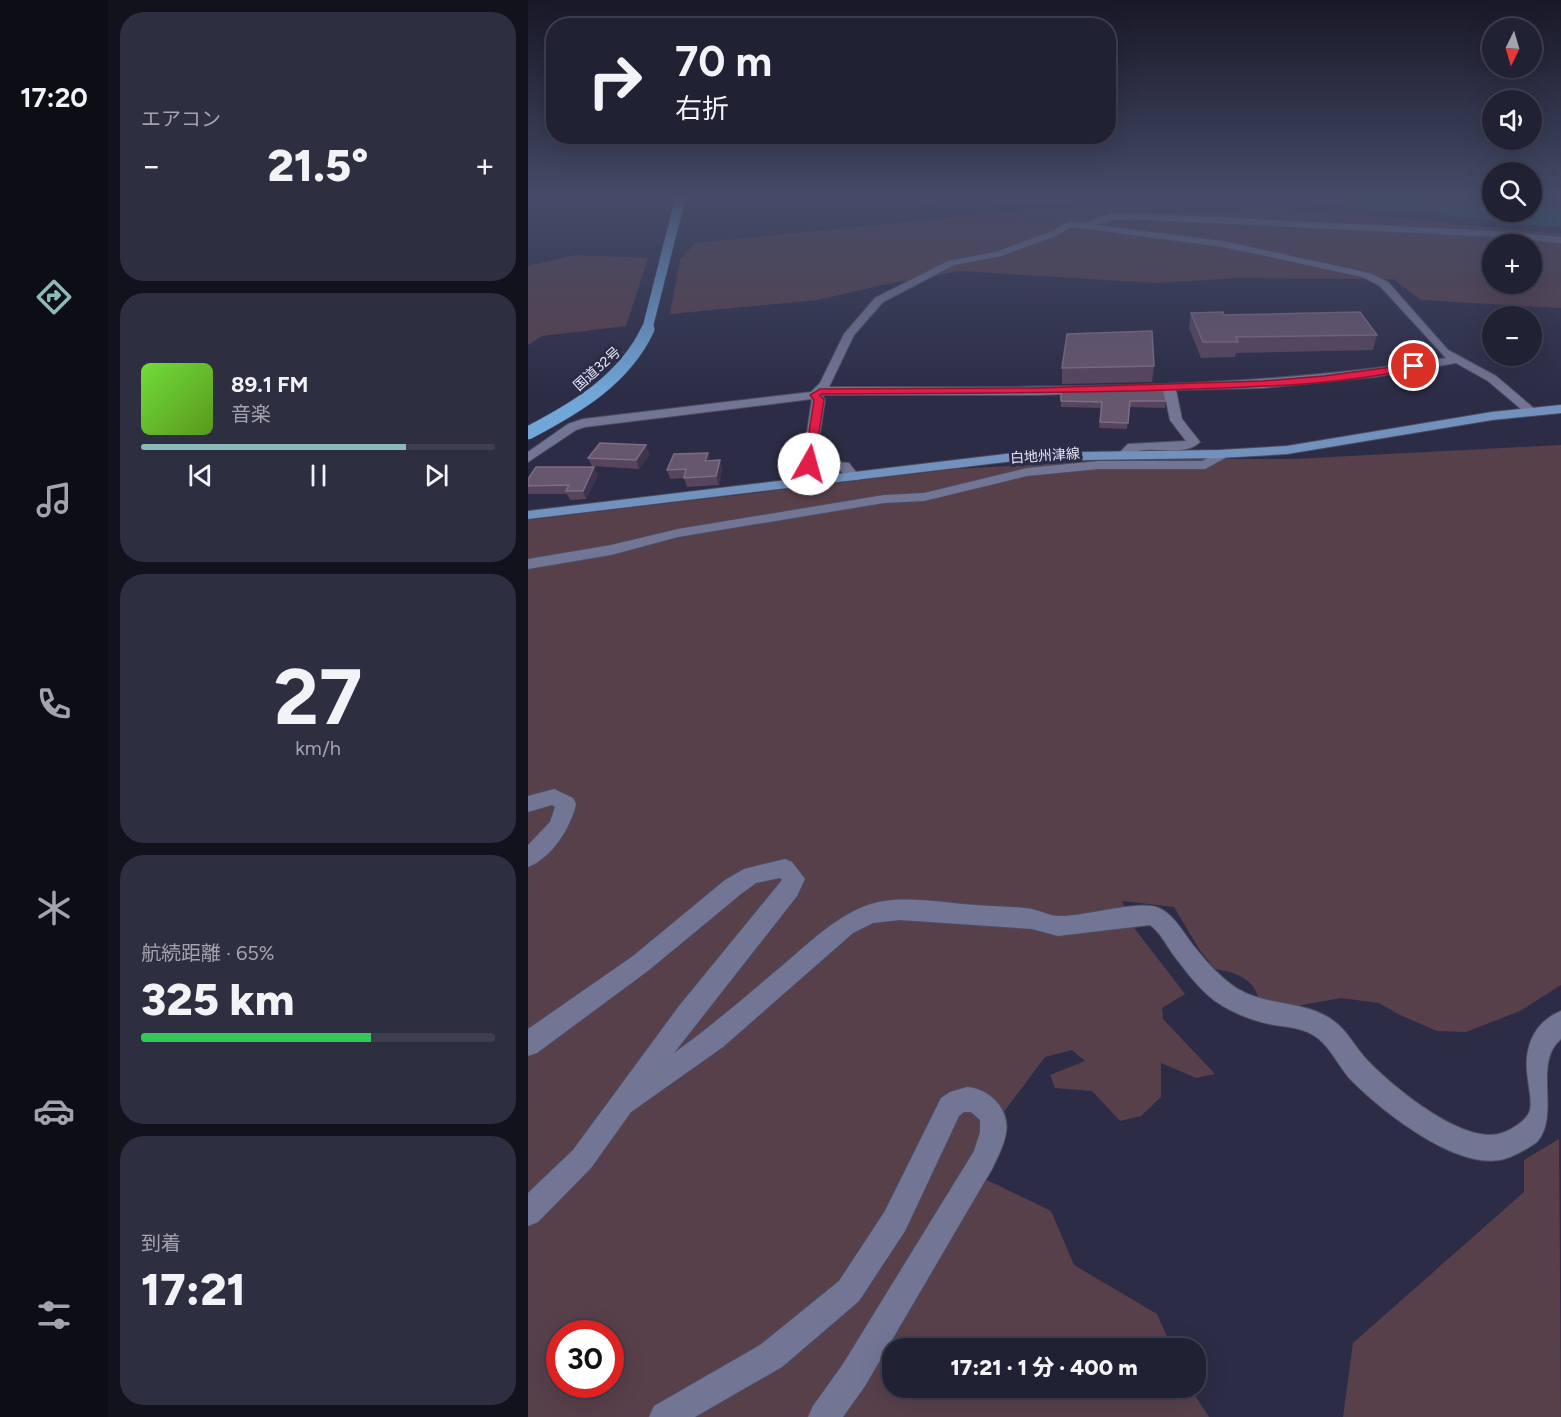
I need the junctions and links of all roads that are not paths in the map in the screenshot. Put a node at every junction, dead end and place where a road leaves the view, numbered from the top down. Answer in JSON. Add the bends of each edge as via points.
{"nodes":[{"id":1,"x":665,"y":262,"type":"edge"},
{"id":2,"x":956,"y":262,"type":"edge"},
{"id":3,"x":1307,"y":262,"type":"edge"},
{"id":4,"x":1455,"y":360,"type":"junction"},
{"id":5,"x":1169,"y":387,"type":"junction"},
{"id":6,"x":817,"y":393,"type":"junction"},
{"id":7,"x":1561,"y":409,"type":"edge"},
{"id":8,"x":1531,"y":411,"type":"junction"},
{"id":9,"x":572,"y":427,"type":"junction"},
{"id":10,"x":528,"y":428,"type":"edge"},
{"id":11,"x":528,"y":433,"type":"edge"},
{"id":12,"x":1126,"y":453,"type":"junction"},
{"id":13,"x":1220,"y":455,"type":"junction"},
{"id":14,"x":528,"y":458,"type":"edge"},
{"id":15,"x":853,"y":477,"type":"junction"},
{"id":16,"x":528,"y":515,"type":"edge"},
{"id":17,"x":528,"y":564,"type":"edge"},
{"id":18,"x":528,"y":804,"type":"edge"},
{"id":19,"x":528,"y":858,"type":"edge"},
{"id":20,"x":1561,"y":1023,"type":"edge"},
{"id":21,"x":528,"y":1044,"type":"edge"},
{"id":22,"x":623,"y":1103,"type":"junction"},
{"id":23,"x":528,"y":1212,"type":"edge"},
{"id":24,"x":665,"y":1417,"type":"edge"},
{"id":25,"x":825,"y":1417,"type":"edge"}],
"edges":[{"from":1,"to":11,"type":"highway","name":"国道32号","bridge":true,"via":[[651,322],[638,350],[596,392]]},
{"from":2,"to":6,"type":"street","via":[[879,300],[849,334]]},
{"from":3,"to":4,"type":"street","via":[[1366,275],[1384,284]]},
{"from":4,"to":5,"type":"street","via":[[1324,379]]},
{"from":4,"to":8,"type":"street","via":[[1476,367],[1497,381]]},
{"from":5,"to":6,"type":"street"},
{"from":5,"to":12,"type":"street","via":[[1176,420],[1194,442],[1186,446],[1133,447]]},
{"from":6,"to":9,"type":"street"},
{"from":6,"to":15,"type":"street","via":[[809,464],[844,466]]},
{"from":7,"to":8,"type":"main road","name":"白地州津線"},
{"from":8,"to":13,"type":"main road","name":"白地州津線","via":[[1331,445]]},
{"from":9,"to":10,"type":"street"},
{"from":9,"to":14,"type":"street"},
{"from":12,"to":13,"type":"main road","name":"白地州津線"},
{"from":12,"to":15,"type":"main road","name":"白地州津線","via":[[1014,457]]},
{"from":13,"to":17,"type":"street","via":[[1205,465],[1099,465],[1027,472],[924,497],[884,499],[700,529]]},
{"from":15,"to":16,"type":"main road","name":"白地州津線"},
{"from":18,"to":19,"type":"street","via":[[554,797],[566,804],[564,819]]},
{"from":20,"to":22,"type":"street","via":[[1544,1038],[1539,1052],[1549,1113],[1532,1131],[1500,1147],[1484,1146],[1444,1134],[1408,1111],[1360,1070],[1323,1027],[1250,1007],[1225,994],[1199,970],[1161,920],[1152,915],[1058,926],[1032,919],[900,910],[870,914],[845,926],[714,1039]]},
{"from":21,"to":22,"type":"street","via":[[641,963],[733,887],[751,875],[785,868],[794,879],[789,889],[687,1014]]},
{"from":22,"to":23,"type":"street","via":[[582,1159]]},
{"from":24,"to":25,"type":"street","via":[[771,1356],[849,1291],[895,1221],[950,1107],[962,1100],[975,1100],[988,1108],[993,1121],[992,1139],[983,1160]]}]}
